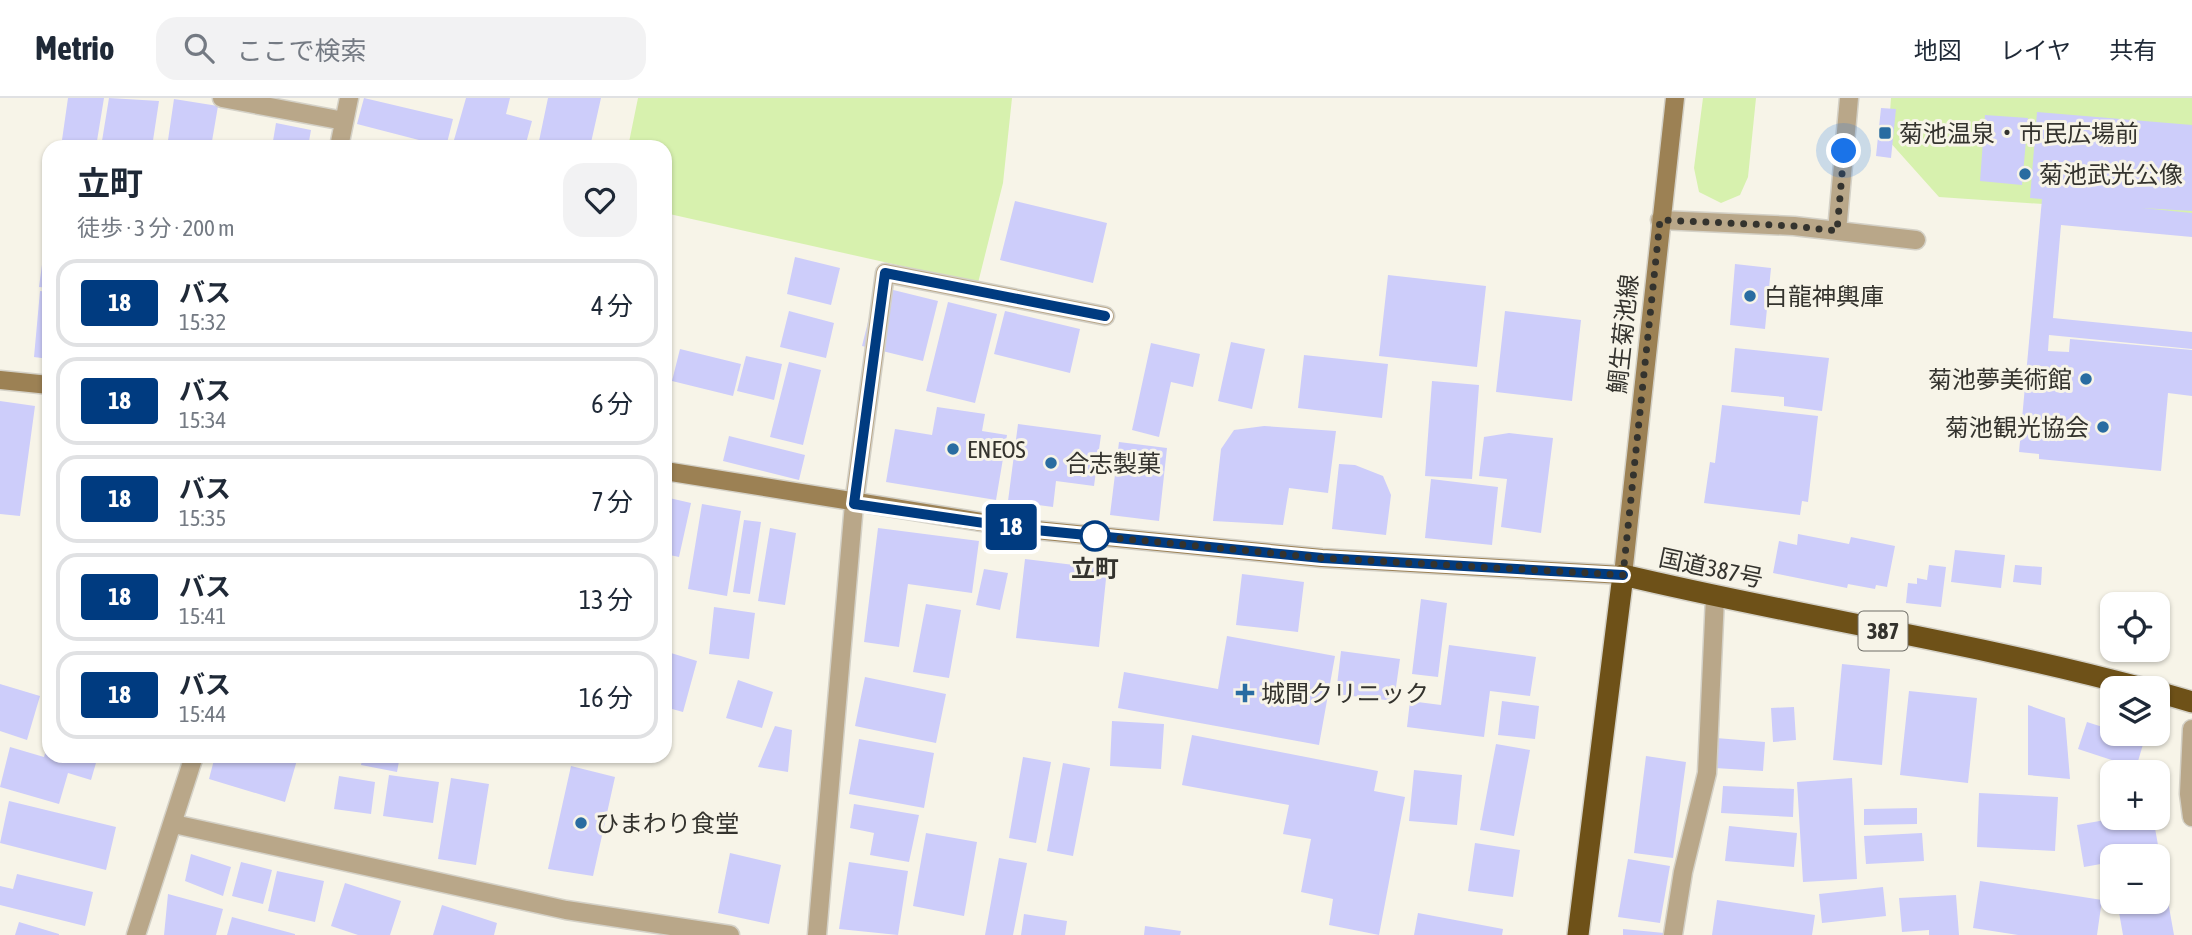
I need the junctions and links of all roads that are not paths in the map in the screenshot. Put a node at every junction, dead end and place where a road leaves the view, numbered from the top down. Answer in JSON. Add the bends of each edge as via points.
{"nodes":[{"id":1,"x":222,"y":98,"type":"edge"},
{"id":2,"x":349,"y":98,"type":"edge"},
{"id":3,"x":1675,"y":98,"type":"edge"},
{"id":4,"x":1849,"y":98,"type":"edge"},
{"id":5,"x":344,"y":121,"type":"junction"},
{"id":6,"x":340,"y":140,"type":"edge"},
{"id":7,"x":1660,"y":220,"type":"junction"},
{"id":8,"x":1837,"y":231,"type":"junction"},
{"id":9,"x":1916,"y":240,"type":"dead end"},
{"id":10,"x":1105,"y":316,"type":"dead end"},
{"id":11,"x":0,"y":380,"type":"edge"},
{"id":12,"x":42,"y":384,"type":"edge"},
{"id":13,"x":672,"y":472,"type":"edge"},
{"id":14,"x":854,"y":504,"type":"junction"},
{"id":15,"x":1623,"y":575,"type":"junction"},
{"id":16,"x":1715,"y":597,"type":"junction"},
{"id":17,"x":2100,"y":676,"type":"edge"},
{"id":18,"x":2170,"y":696,"type":"edge"},
{"id":19,"x":2192,"y":702,"type":"edge"},
{"id":20,"x":2192,"y":729,"type":"edge"},
{"id":21,"x":192,"y":763,"type":"edge"},
{"id":22,"x":2192,"y":817,"type":"edge"},
{"id":23,"x":174,"y":824,"type":"junction"},
{"id":24,"x":136,"y":935,"type":"edge"},
{"id":25,"x":730,"y":935,"type":"edge"},
{"id":26,"x":817,"y":935,"type":"edge"},
{"id":27,"x":1578,"y":935,"type":"edge"},
{"id":28,"x":1673,"y":935,"type":"edge"}],
"edges":[{"from":1,"to":5,"type":"street"},
{"from":2,"to":5,"type":"street"},
{"from":3,"to":7,"type":"street","name":"鯛生菊池線"},
{"from":4,"to":8,"type":"street"},
{"from":5,"to":6,"type":"street"},
{"from":7,"to":8,"type":"street"},
{"from":7,"to":15,"type":"street","name":"鯛生菊池線"},
{"from":8,"to":9,"type":"street"},
{"from":10,"to":14,"type":"street","via":[[885,273]]},
{"from":11,"to":12,"type":"street"},
{"from":13,"to":14,"type":"street"},
{"from":14,"to":15,"type":"street","via":[[1025,529],[1309,557]]},
{"from":14,"to":26,"type":"street"},
{"from":15,"to":16,"type":"highway","name":"国道387号","number":"387"},
{"from":15,"to":27,"type":"highway","name":"国道387号"},
{"from":16,"to":17,"type":"highway","name":"国道387号","number":"387"},
{"from":16,"to":28,"type":"street","via":[[1707,773]]},
{"from":18,"to":19,"type":"highway"},
{"from":20,"to":22,"type":"street"},
{"from":21,"to":23,"type":"street"},
{"from":23,"to":24,"type":"street"},
{"from":23,"to":25,"type":"street","via":[[575,912]]}]}
